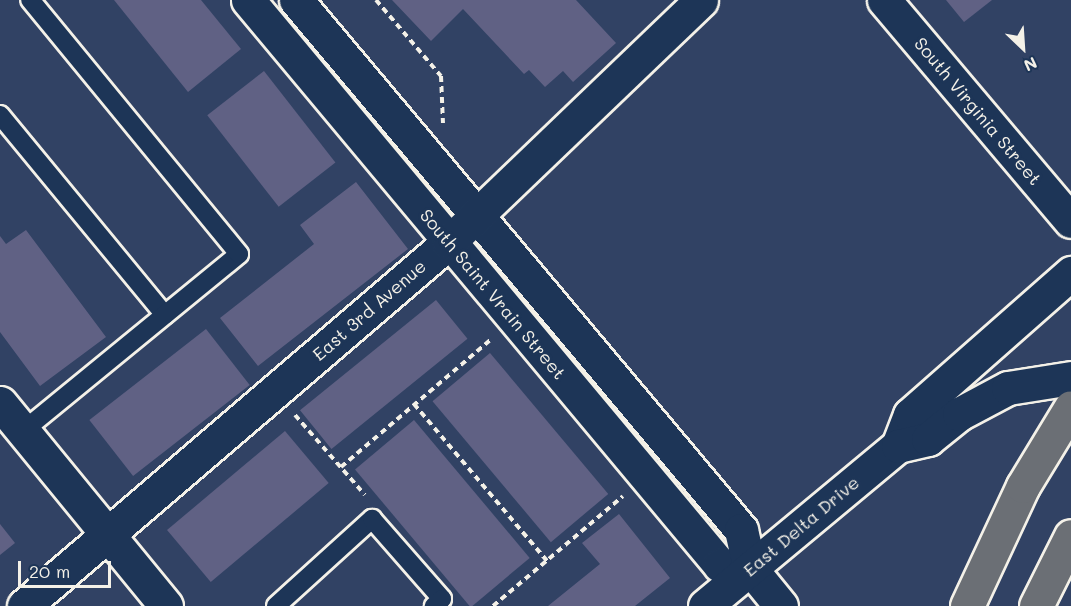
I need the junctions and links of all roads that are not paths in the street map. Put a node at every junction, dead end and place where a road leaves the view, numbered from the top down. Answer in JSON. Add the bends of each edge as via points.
{"nodes":[{"id":1,"x":30,"y":0,"type":"edge"},
{"id":2,"x":248,"y":0,"type":"edge"},
{"id":3,"x":296,"y":0,"type":"edge"},
{"id":4,"x":701,"y":0,"type":"edge"},
{"id":5,"x":884,"y":0,"type":"edge"},
{"id":6,"x":0,"y":116,"type":"edge"},
{"id":7,"x":477,"y":217,"type":"junction"},
{"id":8,"x":1071,"y":221,"type":"edge"},
{"id":9,"x":449,"y":242,"type":"junction"},
{"id":10,"x":1071,"y":273,"type":"edge"},
{"id":11,"x":165,"y":315,"type":"junction"},
{"id":12,"x":1071,"y":378,"type":"edge"},
{"id":13,"x":0,"y":404,"type":"edge"},
{"id":14,"x":1071,"y":407,"type":"edge"},
{"id":15,"x":24,"y":431,"type":"junction"},
{"id":16,"x":898,"y":446,"type":"junction"},
{"id":17,"x":110,"y":534,"type":"junction"},
{"id":18,"x":1071,"y":536,"type":"edge"},
{"id":19,"x":750,"y":568,"type":"junction"},
{"id":20,"x":24,"y":606,"type":"edge"},
{"id":21,"x":166,"y":606,"type":"edge"},
{"id":22,"x":276,"y":606,"type":"edge"},
{"id":23,"x":434,"y":606,"type":"edge"},
{"id":24,"x":705,"y":606,"type":"edge"},
{"id":25,"x":781,"y":606,"type":"edge"},
{"id":26,"x":967,"y":606,"type":"edge"},
{"id":27,"x":1036,"y":606,"type":"edge"}],
"edges":[{"from":1,"to":11,"type":"lane","via":[[239,254]]},
{"from":2,"to":9,"type":"street","name":"South Saint Vrain Street"},
{"from":3,"to":7,"type":"street","name":"South Saint Vrain Street"},
{"from":4,"to":7,"type":"street","name":"East 3rd Avenue"},
{"from":5,"to":8,"type":"street","name":"South Virginia Street"},
{"from":6,"to":11,"type":"lane"},
{"from":7,"to":9,"type":"street","name":"East 3rd Avenue"},
{"from":7,"to":19,"type":"street","name":"South Saint Vrain Street","via":[[747,538]]},
{"from":9,"to":17,"type":"street","name":"East 3rd Avenue"},
{"from":9,"to":19,"type":"street","name":"South Saint Vrain Street","via":[[720,565]]},
{"from":10,"to":16,"type":"street","name":"East Delta Drive","via":[[910,415]]},
{"from":11,"to":15,"type":"lane"},
{"from":12,"to":16,"type":"street","name":"East Delta Drive","via":[[1008,388],[928,439]]},
{"from":13,"to":15,"type":"street"},
{"from":14,"to":26,"type":"main road","via":[[1023,486]]},
{"from":15,"to":17,"type":"street"},
{"from":16,"to":19,"type":"street","name":"East Delta Drive"},
{"from":17,"to":20,"type":"street","name":"East 3rd Avenue"},
{"from":17,"to":21,"type":"street"},
{"from":18,"to":27,"type":"main road"},
{"from":19,"to":24,"type":"street","name":"East Delta Drive"},
{"from":19,"to":25,"type":"street"},
{"from":22,"to":23,"type":"lane","via":[[372,519],[442,599]]}]}
